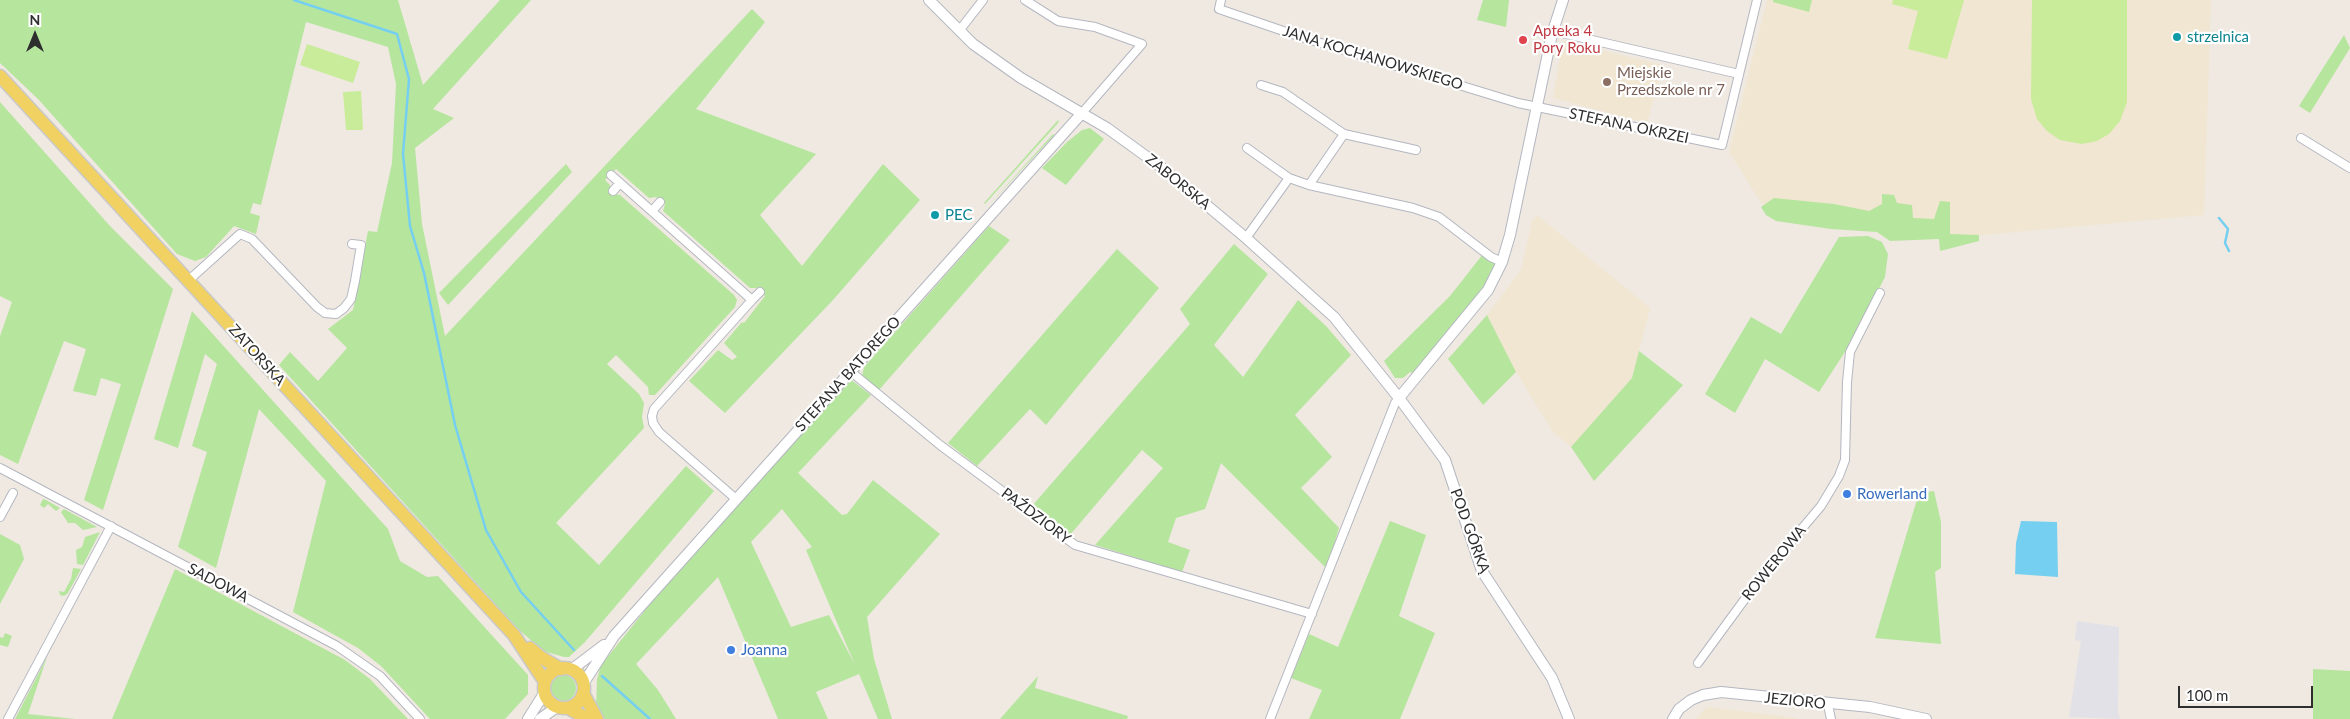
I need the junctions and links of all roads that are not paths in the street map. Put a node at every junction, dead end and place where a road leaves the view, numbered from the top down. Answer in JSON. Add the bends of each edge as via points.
{"nodes":[{"id":1,"x":928,"y":0,"type":"edge"},
{"id":2,"x":983,"y":0,"type":"edge"},
{"id":3,"x":1221,"y":0,"type":"edge"},
{"id":4,"x":1563,"y":0,"type":"edge"},
{"id":5,"x":1757,"y":0,"type":"edge"},
{"id":6,"x":1031,"y":2,"type":"edge"},
{"id":7,"x":959,"y":31,"type":"junction"},
{"id":8,"x":1553,"y":31,"type":"junction"},
{"id":9,"x":1739,"y":74,"type":"junction"},
{"id":10,"x":0,"y":76,"type":"edge"},
{"id":11,"x":1261,"y":85,"type":"dead end"},
{"id":12,"x":1537,"y":107,"type":"junction"},
{"id":13,"x":1082,"y":113,"type":"junction"},
{"id":14,"x":1344,"y":134,"type":"junction"},
{"id":15,"x":2301,"y":138,"type":"dead end"},
{"id":16,"x":1247,"y":148,"type":"dead end"},
{"id":17,"x":1416,"y":150,"type":"dead end"},
{"id":18,"x":2350,"y":168,"type":"edge"},
{"id":19,"x":611,"y":175,"type":"dead end"},
{"id":20,"x":1289,"y":178,"type":"junction"},
{"id":21,"x":620,"y":183,"type":"junction"},
{"id":22,"x":1309,"y":185,"type":"junction"},
{"id":23,"x":613,"y":191,"type":"dead end"},
{"id":24,"x":660,"y":202,"type":"dead end"},
{"id":25,"x":652,"y":211,"type":"junction"},
{"id":26,"x":1246,"y":238,"type":"junction"},
{"id":27,"x":352,"y":244,"type":"dead end"},
{"id":28,"x":1502,"y":262,"type":"junction"},
{"id":29,"x":189,"y":280,"type":"junction"},
{"id":30,"x":760,"y":292,"type":"dead end"},
{"id":31,"x":1880,"y":293,"type":"dead end"},
{"id":32,"x":752,"y":300,"type":"junction"},
{"id":33,"x":850,"y":371,"type":"junction"},
{"id":34,"x":1399,"y":398,"type":"junction"},
{"id":35,"x":0,"y":468,"type":"edge"},
{"id":36,"x":13,"y":493,"type":"dead end"},
{"id":37,"x":736,"y":499,"type":"junction"},
{"id":38,"x":0,"y":517,"type":"edge"},
{"id":39,"x":111,"y":526,"type":"junction"},
{"id":40,"x":1312,"y":614,"type":"junction"},
{"id":41,"x":514,"y":635,"type":"junction"},
{"id":42,"x":614,"y":636,"type":"junction"},
{"id":43,"x":1698,"y":663,"type":"dead end"},
{"id":44,"x":566,"y":669,"type":"junction"},
{"id":45,"x":545,"y":687,"type":"junction"},
{"id":46,"x":583,"y":688,"type":"junction"},
{"id":47,"x":1828,"y":704,"type":"junction"},
{"id":48,"x":563,"y":707,"type":"junction"},
{"id":49,"x":8,"y":719,"type":"edge"},
{"id":50,"x":420,"y":719,"type":"edge"},
{"id":51,"x":528,"y":719,"type":"edge"},
{"id":52,"x":540,"y":719,"type":"edge"},
{"id":53,"x":588,"y":719,"type":"edge"},
{"id":54,"x":597,"y":719,"type":"edge"},
{"id":55,"x":1270,"y":719,"type":"edge"},
{"id":56,"x":1569,"y":719,"type":"edge"},
{"id":57,"x":1672,"y":719,"type":"edge"},
{"id":58,"x":1831,"y":719,"type":"edge"},
{"id":59,"x":1926,"y":719,"type":"edge"}],
"edges":[{"from":1,"to":7,"type":"street","name":"ZABORSKA"},
{"from":2,"to":7,"type":"street"},
{"from":3,"to":12,"type":"street","name":"JANA KOCHANOWSKIEGO","via":[[1219,9],[1304,38]]},
{"from":4,"to":8,"type":"street"},
{"from":5,"to":9,"type":"street"},
{"from":6,"to":13,"type":"street","via":[[1058,22],[1095,27],[1142,44]]},
{"from":7,"to":13,"type":"street","name":"ZABORSKA","via":[[1021,78]]},
{"from":8,"to":9,"type":"street"},
{"from":8,"to":12,"type":"street"},
{"from":9,"to":12,"type":"street","name":"STEFANA OKRZEI","via":[[1722,145]]},
{"from":10,"to":29,"type":"main road","name":"ZATORSKA"},
{"from":11,"to":14,"type":"street","via":[[1284,92]]},
{"from":12,"to":28,"type":"street"},
{"from":13,"to":26,"type":"street","name":"ZABORSKA","via":[[1161,167]]},
{"from":13,"to":33,"type":"street","name":"STEFANA BATOREGO"},
{"from":14,"to":17,"type":"street"},
{"from":14,"to":22,"type":"street"},
{"from":15,"to":18,"type":"street"},
{"from":16,"to":20,"type":"street"},
{"from":19,"to":21,"type":"street"},
{"from":20,"to":22,"type":"street"},
{"from":20,"to":26,"type":"street"},
{"from":21,"to":23,"type":"street"},
{"from":21,"to":25,"type":"street"},
{"from":22,"to":28,"type":"street","via":[[1413,208],[1439,217]]},
{"from":24,"to":25,"type":"street"},
{"from":25,"to":32,"type":"street"},
{"from":26,"to":34,"type":"street","name":"ZABORSKA","via":[[1334,317]]},
{"from":27,"to":29,"type":"street","via":[[361,245],[351,299],[336,314],[325,313],[317,307],[263,245],[240,234]]},
{"from":28,"to":34,"type":"street","via":[[1488,290]]},
{"from":29,"to":41,"type":"main road","name":"ZATORSKA"},
{"from":30,"to":32,"type":"street"},
{"from":31,"to":43,"type":"street","name":"ROWEROWA","via":[[1850,352],[1845,460],[1839,476],[1821,506],[1761,576]]},
{"from":32,"to":37,"type":"street","via":[[654,409],[652,416],[659,432]]},
{"from":33,"to":37,"type":"street","name":"STEFANA BATOREGO"},
{"from":33,"to":40,"type":"street","name":"PAŹDZIORY","via":[[940,445],[1075,545]]},
{"from":34,"to":40,"type":"street"},
{"from":34,"to":56,"type":"street","name":"POD GÓRKĄ","via":[[1445,460],[1482,571],[1552,678]]},
{"from":35,"to":39,"type":"street","name":"SADOWA"},
{"from":36,"to":38,"type":"street"},
{"from":37,"to":42,"type":"street","name":"STEFANA BATOREGO"},
{"from":39,"to":49,"type":"street"},
{"from":39,"to":50,"type":"street","name":"SADOWA","via":[[338,646],[380,676]]},
{"from":40,"to":55,"type":"street"},
{"from":41,"to":44,"type":"main road","name":"ZATORSKA","via":[[542,658]]},
{"from":41,"to":45,"type":"main road","name":"ZATORSKA"},
{"from":42,"to":44,"type":"street","name":"STEFANA BATOREGO"},
{"from":42,"to":46,"type":"street","name":"STEFANA BATOREGO"},
{"from":44,"to":45,"type":"main road","via":[[552,673]]},
{"from":44,"to":46,"type":"main road","via":[[577,673]]},
{"from":45,"to":48,"type":"main road","via":[[549,701]]},
{"from":45,"to":51,"type":"street"},
{"from":46,"to":48,"type":"main road","via":[[578,702]]},
{"from":46,"to":54,"type":"main road"},
{"from":47,"to":57,"type":"street","name":"JEZIORO","via":[[1721,692],[1690,700]]},
{"from":47,"to":58,"type":"street"},
{"from":47,"to":59,"type":"street","name":"JEZIORO","via":[[1870,707]]},
{"from":48,"to":52,"type":"street"},
{"from":48,"to":53,"type":"main road"}]}
